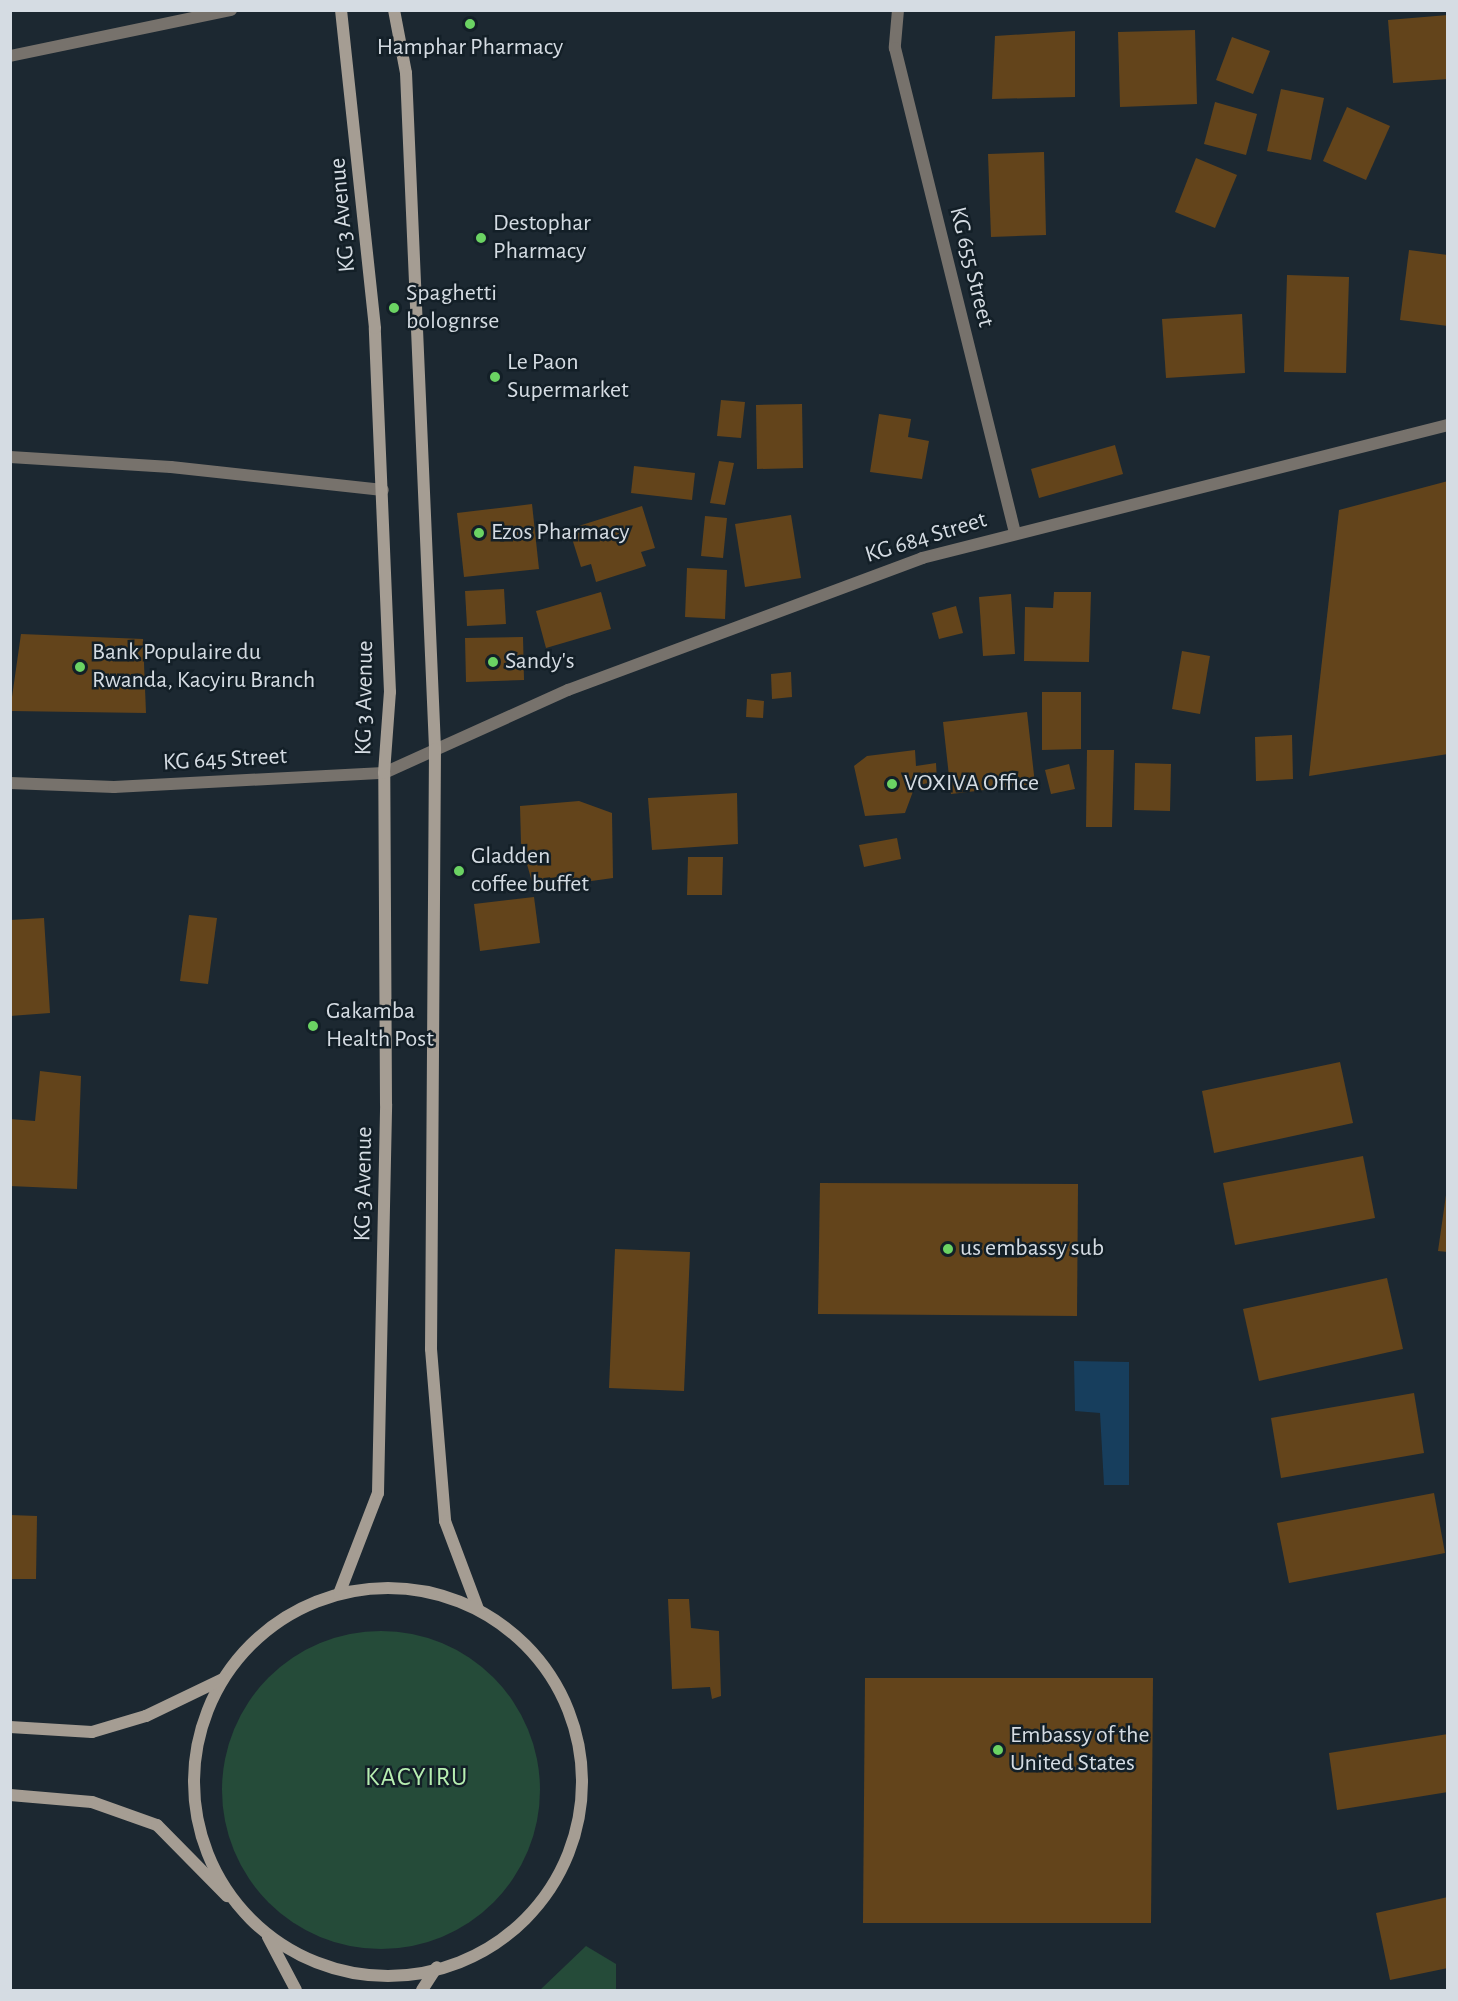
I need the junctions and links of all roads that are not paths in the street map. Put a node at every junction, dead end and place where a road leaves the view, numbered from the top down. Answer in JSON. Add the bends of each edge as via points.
{"nodes":[{"id":1,"x":231,"y":10,"type":"edge"},
{"id":2,"x":341,"y":10,"type":"edge"},
{"id":3,"x":394,"y":10,"type":"edge"},
{"id":4,"x":898,"y":10,"type":"edge"},
{"id":5,"x":10,"y":56,"type":"edge"},
{"id":6,"x":1448,"y":425,"type":"edge"},
{"id":7,"x":10,"y":457,"type":"edge"},
{"id":8,"x":383,"y":490,"type":"junction"},
{"id":9,"x":1015,"y":532,"type":"junction"},
{"id":10,"x":435,"y":749,"type":"junction"},
{"id":11,"x":384,"y":773,"type":"junction"},
{"id":12,"x":10,"y":783,"type":"edge"},
{"id":13,"x":339,"y":1594,"type":"junction"},
{"id":14,"x":478,"y":1609,"type":"junction"},
{"id":15,"x":223,"y":1679,"type":"junction"},
{"id":16,"x":10,"y":1727,"type":"edge"},
{"id":17,"x":10,"y":1795,"type":"edge"},
{"id":18,"x":236,"y":1905,"type":"junction"},
{"id":19,"x":268,"y":1937,"type":"junction"},
{"id":20,"x":437,"y":1967,"type":"junction"},
{"id":21,"x":296,"y":1990,"type":"edge"},
{"id":22,"x":422,"y":1990,"type":"edge"}],
"edges":[{"from":1,"to":5,"type":"street"},
{"from":2,"to":8,"type":"main road","name":"KG 3 Avenue","via":[[375,328]]},
{"from":3,"to":10,"type":"main road","via":[[406,73]]},
{"from":4,"to":9,"type":"street","name":"KG 655 Street","via":[[895,48]]},
{"from":6,"to":9,"type":"street","name":"KG 684 Street"},
{"from":7,"to":8,"type":"street","via":[[171,466]]},
{"from":8,"to":11,"type":"main road","name":"KG 3 Avenue","via":[[390,692]]},
{"from":9,"to":10,"type":"street","name":"KG 684 Street","via":[[922,558],[757,617],[568,690]]},
{"from":10,"to":11,"type":"street","name":"KG 645 Street"},
{"from":10,"to":14,"type":"main road","via":[[429,1147],[431,1349],[445,1521]]},
{"from":11,"to":12,"type":"street","name":"KG 645 Street","via":[[114,787]]},
{"from":11,"to":13,"type":"main road","name":"KG 3 Avenue","via":[[378,1494]]},
{"from":13,"to":14,"type":"main road","via":[[410,1589]]},
{"from":13,"to":15,"type":"main road","via":[[293,1612],[254,1641]]},
{"from":14,"to":20,"type":"main road","via":[[520,1638],[553,1676],[566,1704],[583,1772],[579,1822],[562,1870],[522,1924],[466,1961]]},
{"from":15,"to":16,"type":"main road","via":[[146,1716],[92,1732]]},
{"from":15,"to":18,"type":"main road","via":[[193,1755],[189,1790],[199,1834]]},
{"from":17,"to":18,"type":"main road","via":[[92,1802],[157,1825]]},
{"from":18,"to":19,"type":"main road"},
{"from":19,"to":20,"type":"main road","via":[[330,1969],[398,1977]]},
{"from":19,"to":21,"type":"main road"},
{"from":20,"to":22,"type":"main road"}]}
